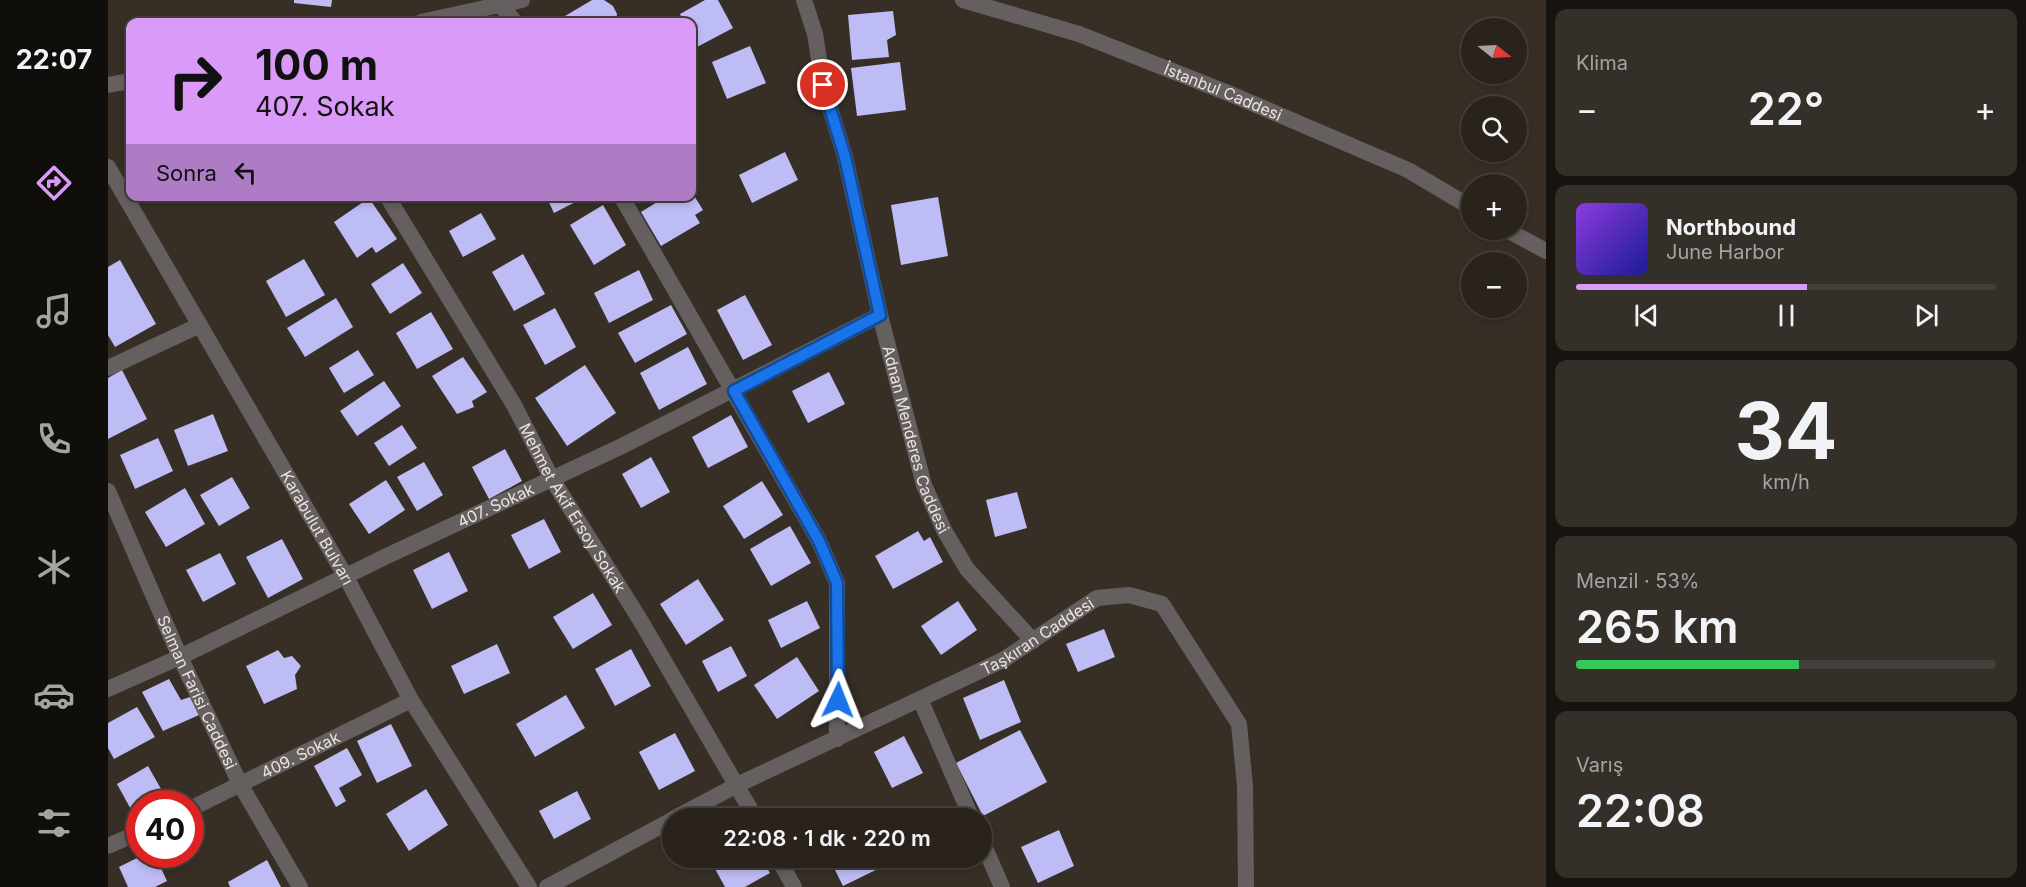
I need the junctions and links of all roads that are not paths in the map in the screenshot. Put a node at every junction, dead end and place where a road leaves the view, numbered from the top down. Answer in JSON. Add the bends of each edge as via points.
{"nodes":[{"id":1,"x":522,"y":0,"type":"edge"},
{"id":2,"x":804,"y":0,"type":"edge"},
{"id":3,"x":963,"y":0,"type":"edge"},
{"id":4,"x":500,"y":5,"type":"junction"},
{"id":5,"x":440,"y":18,"type":"edge"},
{"id":6,"x":511,"y":18,"type":"edge"},
{"id":7,"x":126,"y":82,"type":"edge"},
{"id":8,"x":108,"y":85,"type":"edge"},
{"id":9,"x":108,"y":167,"type":"edge"},
{"id":10,"x":126,"y":198,"type":"edge"},
{"id":11,"x":128,"y":201,"type":"edge"},
{"id":12,"x":390,"y":201,"type":"edge"},
{"id":13,"x":624,"y":201,"type":"edge"},
{"id":14,"x":1461,"y":202,"type":"edge"},
{"id":15,"x":1526,"y":240,"type":"edge"},
{"id":16,"x":1546,"y":251,"type":"edge"},
{"id":17,"x":880,"y":315,"type":"junction"},
{"id":18,"x":200,"y":325,"type":"junction"},
{"id":19,"x":108,"y":368,"type":"edge"},
{"id":20,"x":734,"y":391,"type":"junction"},
{"id":21,"x":552,"y":479,"type":"junction"},
{"id":22,"x":108,"y":490,"type":"edge"},
{"id":23,"x":346,"y":578,"type":"junction"},
{"id":24,"x":1033,"y":640,"type":"junction"},
{"id":25,"x":180,"y":657,"type":"junction"},
{"id":26,"x":108,"y":689,"type":"edge"},
{"id":27,"x":920,"y":699,"type":"junction"},
{"id":28,"x":411,"y":700,"type":"junction"},
{"id":29,"x":837,"y":739,"type":"junction"},
{"id":30,"x":240,"y":784,"type":"junction"},
{"id":31,"x":737,"y":785,"type":"junction"},
{"id":32,"x":204,"y":802,"type":"edge"},
{"id":33,"x":694,"y":808,"type":"edge"},
{"id":34,"x":750,"y":808,"type":"edge"},
{"id":35,"x":967,"y":808,"type":"edge"},
{"id":36,"x":662,"y":825,"type":"edge"},
{"id":37,"x":126,"y":838,"type":"edge"},
{"id":38,"x":108,"y":846,"type":"edge"},
{"id":39,"x":992,"y":864,"type":"edge"},
{"id":40,"x":784,"y":868,"type":"edge"},
{"id":41,"x":300,"y":887,"type":"edge"},
{"id":42,"x":529,"y":887,"type":"edge"},
{"id":43,"x":547,"y":887,"type":"edge"},
{"id":44,"x":794,"y":887,"type":"edge"},
{"id":45,"x":1002,"y":887,"type":"edge"},
{"id":46,"x":1246,"y":887,"type":"edge"}],
"edges":[{"from":1,"to":4,"type":"street"},
{"from":2,"to":17,"type":"street","name":"Adnan Menderes Caddesi","via":[[815,34],[823,85],[845,157]]},
{"from":3,"to":14,"type":"street","name":"İstanbul Caddesi","via":[[1079,34],[1253,103],[1407,170]]},
{"from":4,"to":5,"type":"street"},
{"from":4,"to":6,"type":"street"},
{"from":7,"to":8,"type":"street"},
{"from":9,"to":10,"type":"street","name":"Karabulut Bulvarı"},
{"from":11,"to":18,"type":"street","name":"Karabulut Bulvarı"},
{"from":12,"to":21,"type":"street","name":"Mehmet Akif Ersoy Sokak","via":[[514,405]]},
{"from":13,"to":20,"type":"street"},
{"from":15,"to":16,"type":"street"},
{"from":17,"to":20,"type":"street","name":"407. Sokak"},
{"from":17,"to":24,"type":"street","name":"Adnan Menderes Caddesi","via":[[924,485],[944,530],[966,569]]},
{"from":18,"to":19,"type":"street"},
{"from":18,"to":23,"type":"street","name":"Karabulut Bulvarı"},
{"from":20,"to":21,"type":"street","name":"407. Sokak"},
{"from":20,"to":29,"type":"street","via":[[819,541],[837,583]]},
{"from":21,"to":23,"type":"street","name":"407. Sokak"},
{"from":21,"to":31,"type":"street","name":"Mehmet Akif Ersoy Sokak","via":[[642,622]]},
{"from":22,"to":25,"type":"street","name":"Selman Farisi Caddesi"},
{"from":23,"to":25,"type":"street","name":"407. Sokak"},
{"from":23,"to":28,"type":"street","name":"Karabulut Bulvarı"},
{"from":24,"to":27,"type":"street","name":"Taşkıran Caddesi","via":[[1003,660]]},
{"from":24,"to":46,"type":"street","name":"Taşkıran Caddesi","via":[[1097,598],[1129,595],[1162,604],[1239,724],[1245,786]]},
{"from":25,"to":26,"type":"street","name":"407. Sokak"},
{"from":25,"to":30,"type":"street","name":"Selman Farisi Caddesi"},
{"from":27,"to":29,"type":"street","name":"Taşkıran Caddesi"},
{"from":27,"to":35,"type":"street"},
{"from":28,"to":30,"type":"street","name":"409. Sokak"},
{"from":28,"to":42,"type":"street","name":"Karabulut Bulvarı"},
{"from":29,"to":31,"type":"street","name":"Taşkıran Caddesi"},
{"from":30,"to":32,"type":"street","name":"409. Sokak"},
{"from":30,"to":41,"type":"street","name":"Selman Farisi Caddesi"},
{"from":31,"to":33,"type":"street","name":"Taşkıran Caddesi"},
{"from":31,"to":34,"type":"street","name":"Mehmet Akif Ersoy Sokak"},
{"from":36,"to":43,"type":"street","name":"Taşkıran Caddesi"},
{"from":37,"to":38,"type":"street"},
{"from":39,"to":45,"type":"street"},
{"from":40,"to":44,"type":"street"}]}
